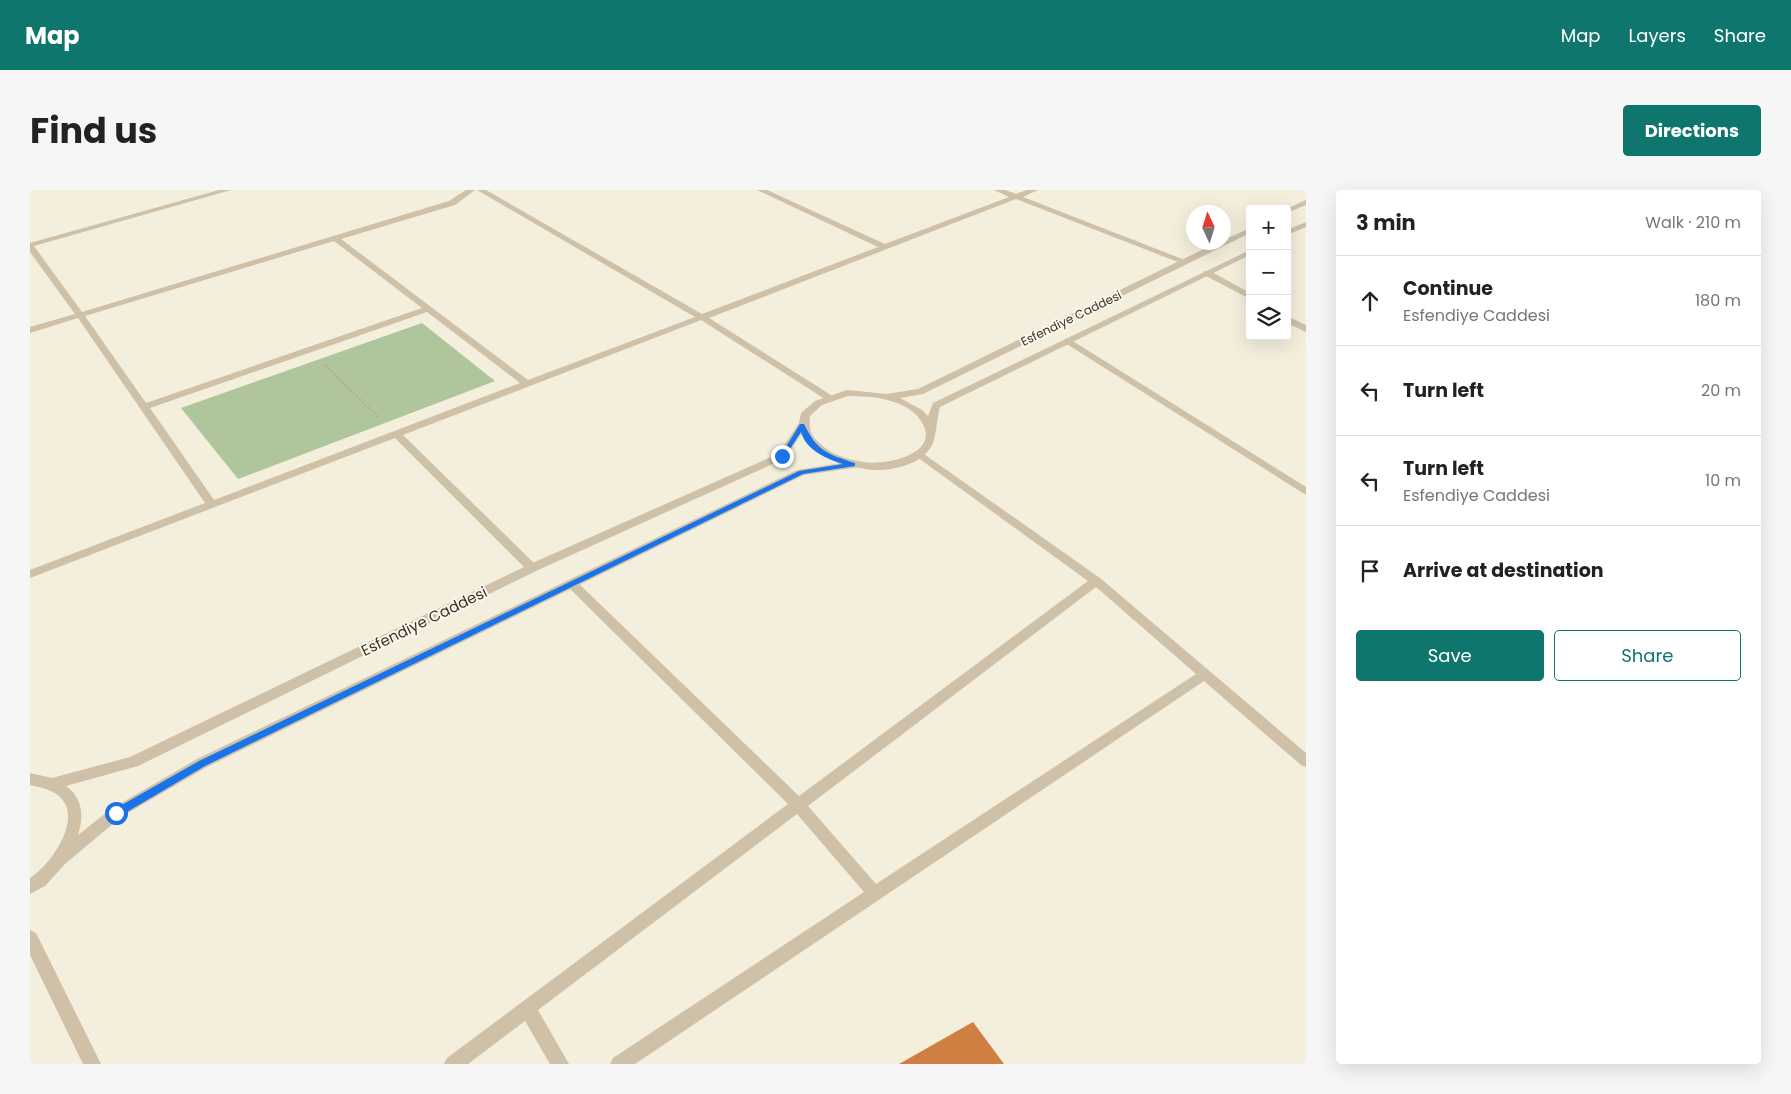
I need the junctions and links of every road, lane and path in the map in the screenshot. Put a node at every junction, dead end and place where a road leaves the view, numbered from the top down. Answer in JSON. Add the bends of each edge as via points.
{"nodes":[{"id":1,"x":227,"y":190,"type":"edge"},
{"id":2,"x":471,"y":190,"type":"edge"},
{"id":3,"x":481,"y":190,"type":"edge"},
{"id":4,"x":761,"y":190,"type":"edge"},
{"id":5,"x":998,"y":190,"type":"edge"},
{"id":6,"x":1034,"y":190,"type":"edge"},
{"id":7,"x":1016,"y":197,"type":"junction"},
{"id":8,"x":1306,"y":202,"type":"edge"},
{"id":9,"x":1291,"y":209,"type":"edge"},
{"id":10,"x":1306,"y":224,"type":"edge"},
{"id":11,"x":1291,"y":231,"type":"edge"},
{"id":12,"x":1246,"y":232,"type":"edge"},
{"id":13,"x":336,"y":239,"type":"junction"},
{"id":14,"x":30,"y":246,"type":"edge"},
{"id":15,"x":884,"y":248,"type":"junction"},
{"id":16,"x":1246,"y":254,"type":"edge"},
{"id":17,"x":1186,"y":262,"type":"junction"},
{"id":18,"x":1207,"y":273,"type":"junction"},
{"id":19,"x":1246,"y":295,"type":"edge"},
{"id":20,"x":428,"y":310,"type":"junction"},
{"id":21,"x":81,"y":316,"type":"junction"},
{"id":22,"x":702,"y":317,"type":"junction"},
{"id":23,"x":1291,"y":320,"type":"edge"},
{"id":24,"x":1306,"y":329,"type":"edge"},
{"id":25,"x":30,"y":330,"type":"edge"},
{"id":26,"x":1068,"y":341,"type":"junction"},
{"id":27,"x":309,"y":350,"type":"junction"},
{"id":28,"x":527,"y":384,"type":"junction"},
{"id":29,"x":828,"y":397,"type":"junction"},
{"id":30,"x":888,"y":397,"type":"junction"},
{"id":31,"x":144,"y":407,"type":"junction"},
{"id":32,"x":802,"y":426,"type":"junction"},
{"id":33,"x":930,"y":426,"type":"junction"},
{"id":34,"x":396,"y":434,"type":"junction"},
{"id":35,"x":921,"y":455,"type":"junction"},
{"id":36,"x":852,"y":465,"type":"junction"},
{"id":37,"x":1306,"y":492,"type":"edge"},
{"id":38,"x":212,"y":505,"type":"junction"},
{"id":39,"x":532,"y":568,"type":"junction"},
{"id":40,"x":30,"y":574,"type":"edge"},
{"id":41,"x":1096,"y":582,"type":"junction"},
{"id":42,"x":571,"y":583,"type":"junction"},
{"id":43,"x":1204,"y":674,"type":"junction"},
{"id":44,"x":1306,"y":761,"type":"edge"},
{"id":45,"x":30,"y":779,"type":"edge"},
{"id":46,"x":52,"y":784,"type":"junction"},
{"id":47,"x":798,"y":805,"type":"junction"},
{"id":48,"x":60,"y":858,"type":"junction"},
{"id":49,"x":30,"y":888,"type":"edge"},
{"id":50,"x":875,"y":894,"type":"junction"},
{"id":51,"x":30,"y":938,"type":"edge"},
{"id":52,"x":527,"y":1008,"type":"junction"},
{"id":53,"x":92,"y":1064,"type":"edge"},
{"id":54,"x":453,"y":1064,"type":"edge"},
{"id":55,"x":560,"y":1064,"type":"edge"},
{"id":56,"x":619,"y":1064,"type":"edge"}],
"edges":[{"from":1,"to":14,"type":"street"},
{"from":2,"to":13,"type":"street","via":[[452,203]]},
{"from":3,"to":22,"type":"street"},
{"from":4,"to":15,"type":"street"},
{"from":5,"to":7,"type":"street"},
{"from":6,"to":7,"type":"street"},
{"from":7,"to":15,"type":"street"},
{"from":7,"to":17,"type":"street"},
{"from":8,"to":9,"type":"street"},
{"from":10,"to":11,"type":"street"},
{"from":12,"to":17,"type":"street","name":"Esfendiye Caddesi"},
{"from":13,"to":20,"type":"street"},
{"from":13,"to":21,"type":"street"},
{"from":14,"to":21,"type":"street"},
{"from":15,"to":22,"type":"street"},
{"from":16,"to":18,"type":"street","name":"Esfendiye Caddesi"},
{"from":17,"to":18,"type":"street"},
{"from":17,"to":30,"type":"street","name":"Esfendiye Caddesi","via":[[920,392]]},
{"from":18,"to":19,"type":"street"},
{"from":18,"to":26,"type":"street","name":"Esfendiye Caddesi"},
{"from":20,"to":27,"type":"street"},
{"from":20,"to":28,"type":"street"},
{"from":21,"to":25,"type":"street"},
{"from":21,"to":31,"type":"street"},
{"from":22,"to":28,"type":"street"},
{"from":22,"to":29,"type":"street"},
{"from":23,"to":24,"type":"street"},
{"from":26,"to":33,"type":"street","name":"Esfendiye Caddesi","via":[[936,405]]},
{"from":26,"to":37,"type":"street"},
{"from":27,"to":31,"type":"street"},
{"from":27,"to":34,"type":"path"},
{"from":28,"to":34,"type":"street"},
{"from":29,"to":30,"type":"street","via":[[854,393]]},
{"from":29,"to":32,"type":"street","via":[[814,404],[805,414]]},
{"from":30,"to":33,"type":"street","via":[[914,409]]},
{"from":31,"to":38,"type":"street"},
{"from":32,"to":36,"type":"street","via":[[806,438],[816,449]]},
{"from":32,"to":39,"type":"street","name":"Esfendiye Caddesi","via":[[782,456]]},
{"from":33,"to":35,"type":"street","via":[[930,441]]},
{"from":34,"to":38,"type":"street"},
{"from":34,"to":39,"type":"street"},
{"from":35,"to":36,"type":"street","via":[[891,466]]},
{"from":35,"to":41,"type":"street"},
{"from":36,"to":42,"type":"street","name":"Esfendiye Caddesi","via":[[801,472]]},
{"from":38,"to":40,"type":"street"},
{"from":39,"to":46,"type":"street","name":"Esfendiye Caddesi","via":[[133,762]]},
{"from":41,"to":43,"type":"street"},
{"from":41,"to":47,"type":"street"},
{"from":42,"to":47,"type":"street"},
{"from":42,"to":48,"type":"street","name":"Esfendiye Caddesi","via":[[202,763],[116,813]]},
{"from":43,"to":44,"type":"street"},
{"from":43,"to":50,"type":"street"},
{"from":45,"to":46,"type":"street","name":"Esfendiye Caddesi"},
{"from":46,"to":48,"type":"street","via":[[68,796],[75,814],[72,835]]},
{"from":47,"to":50,"type":"street"},
{"from":47,"to":52,"type":"street"},
{"from":48,"to":49,"type":"street","name":"Esfendiye Caddesi"},
{"from":50,"to":56,"type":"street"},
{"from":51,"to":53,"type":"street"},
{"from":52,"to":54,"type":"street"},
{"from":52,"to":55,"type":"street"}]}
